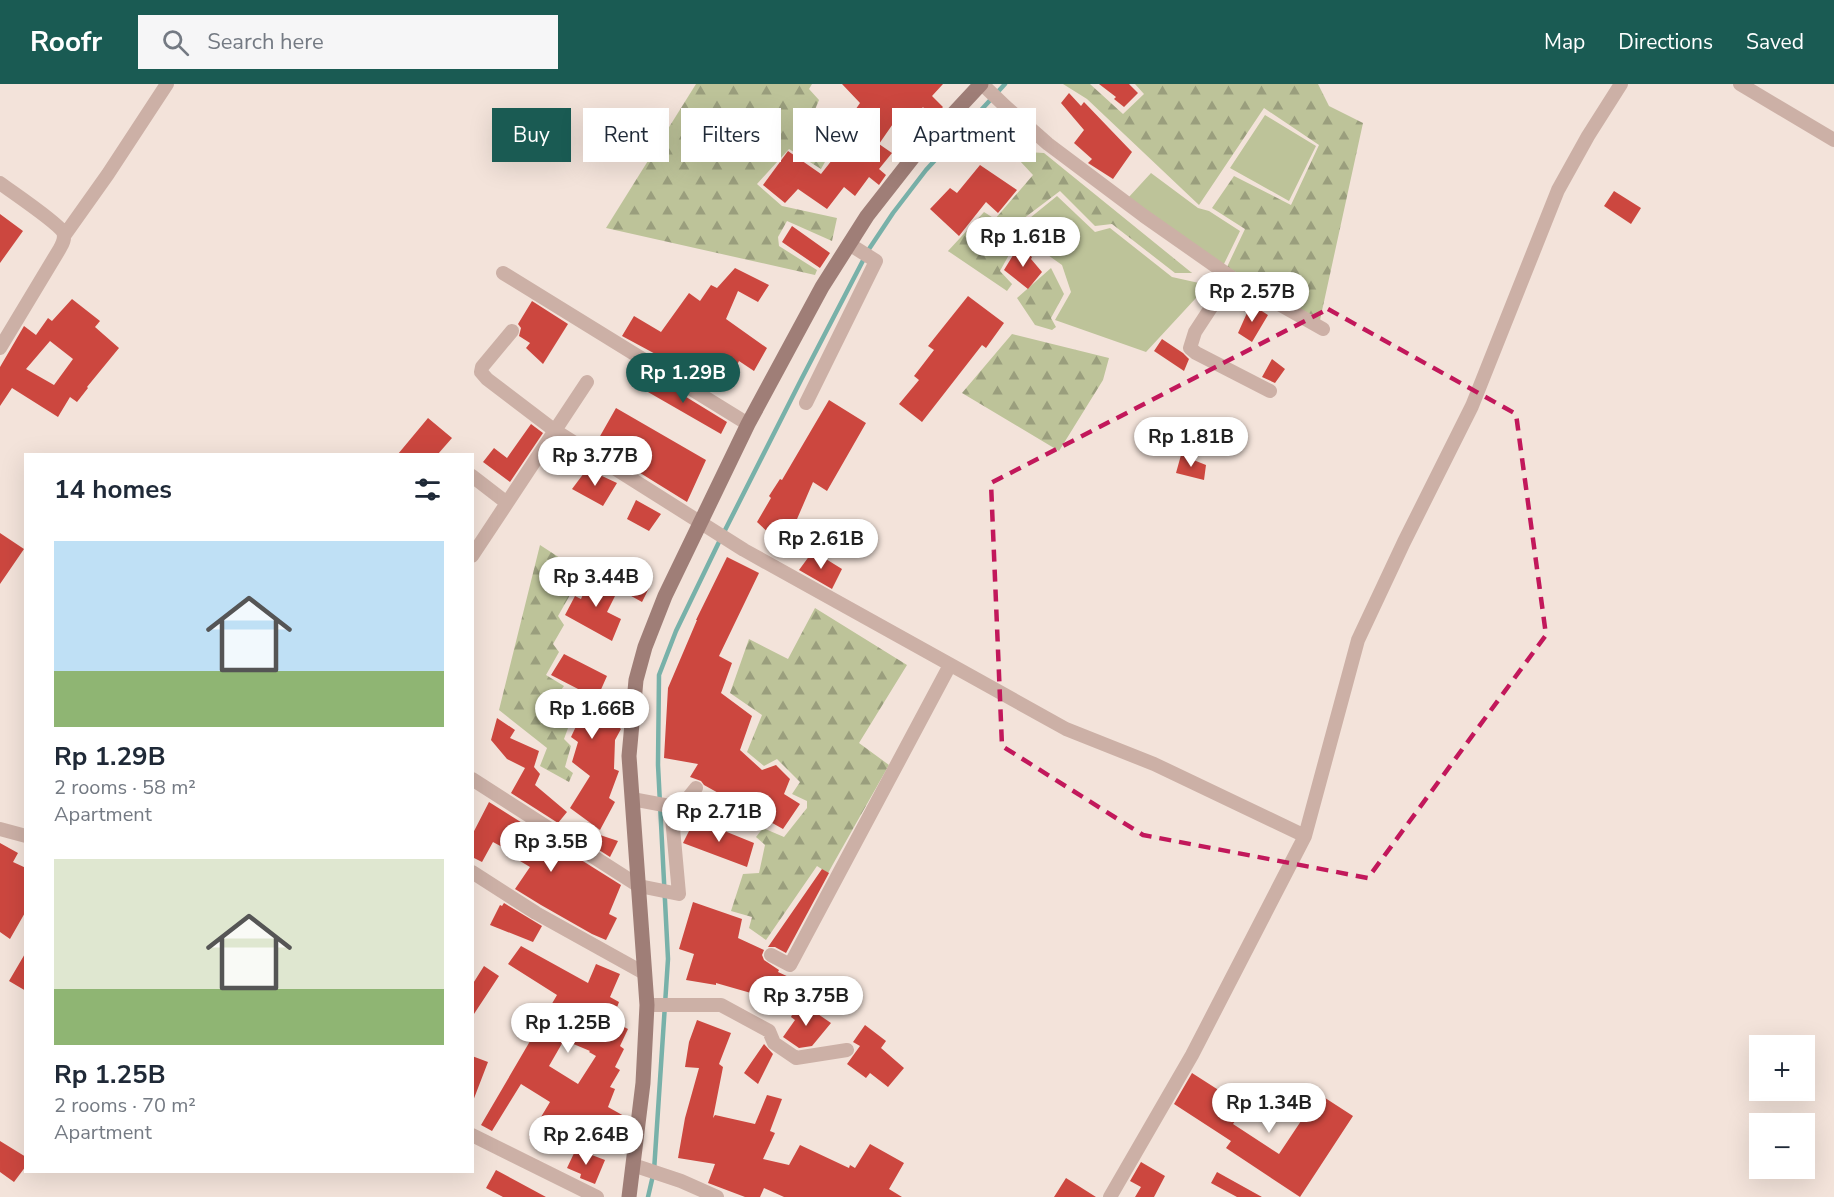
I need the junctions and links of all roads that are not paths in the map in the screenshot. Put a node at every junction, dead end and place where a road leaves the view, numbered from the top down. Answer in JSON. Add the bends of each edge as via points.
{"nodes":[{"id":1,"x":167,"y":84,"type":"edge"},
{"id":2,"x":1621,"y":84,"type":"edge"},
{"id":3,"x":1740,"y":84,"type":"edge"},
{"id":4,"x":984,"y":86,"type":"edge"},
{"id":5,"x":1834,"y":140,"type":"edge"},
{"id":6,"x":0,"y":183,"type":"edge"},
{"id":7,"x":64,"y":236,"type":"junction"},
{"id":8,"x":853,"y":247,"type":"junction"},
{"id":9,"x":503,"y":273,"type":"dead end"},
{"id":10,"x":1231,"y":277,"type":"junction"},
{"id":11,"x":1323,"y":329,"type":"dead end"},
{"id":12,"x":512,"y":331,"type":"dead end"},
{"id":13,"x":0,"y":348,"type":"edge"},
{"id":14,"x":587,"y":382,"type":"dead end"},
{"id":15,"x":1270,"y":391,"type":"dead end"},
{"id":16,"x":806,"y":403,"type":"dead end"},
{"id":17,"x":748,"y":424,"type":"junction"},
{"id":18,"x":554,"y":430,"type":"junction"},
{"id":19,"x":474,"y":478,"type":"edge"},
{"id":20,"x":507,"y":503,"type":"junction"},
{"id":21,"x":705,"y":526,"type":"junction"},
{"id":22,"x":474,"y":553,"type":"edge"},
{"id":23,"x":950,"y":665,"type":"junction"},
{"id":24,"x":474,"y":780,"type":"edge"},
{"id":25,"x":696,"y":788,"type":"dead end"},
{"id":26,"x":632,"y":799,"type":"junction"},
{"id":27,"x":669,"y":806,"type":"junction"},
{"id":28,"x":0,"y":829,"type":"edge"},
{"id":29,"x":24,"y":835,"type":"edge"},
{"id":30,"x":1305,"y":836,"type":"junction"},
{"id":31,"x":474,"y":873,"type":"edge"},
{"id":32,"x":639,"y":886,"type":"junction"},
{"id":33,"x":771,"y":955,"type":"dead end"},
{"id":34,"x":645,"y":973,"type":"junction"},
{"id":35,"x":652,"y":1005,"type":"junction"},
{"id":36,"x":847,"y":1050,"type":"dead end"},
{"id":37,"x":474,"y":1136,"type":"edge"},
{"id":38,"x":639,"y":1167,"type":"junction"},
{"id":39,"x":597,"y":1197,"type":"edge"},
{"id":40,"x":629,"y":1197,"type":"edge"},
{"id":41,"x":717,"y":1197,"type":"edge"},
{"id":42,"x":1110,"y":1197,"type":"edge"}],
"edges":[{"from":1,"to":7,"type":"street"},
{"from":2,"to":30,"type":"street","via":[[1558,190],[1472,406],[1358,640]]},
{"from":3,"to":5,"type":"street"},
{"from":4,"to":8,"type":"main road","via":[[914,156],[867,216]]},
{"from":4,"to":10,"type":"street","via":[[1048,144]]},
{"from":6,"to":7,"type":"street"},
{"from":7,"to":13,"type":"street"},
{"from":8,"to":16,"type":"street","via":[[876,261]]},
{"from":8,"to":17,"type":"main road","via":[[822,287]]},
{"from":9,"to":17,"type":"street"},
{"from":10,"to":11,"type":"street"},
{"from":10,"to":15,"type":"street","via":[[1195,332],[1190,348]]},
{"from":12,"to":18,"type":"street","via":[[481,372]]},
{"from":14,"to":18,"type":"street"},
{"from":17,"to":21,"type":"main road"},
{"from":18,"to":20,"type":"street"},
{"from":18,"to":21,"type":"street"},
{"from":19,"to":20,"type":"street"},
{"from":20,"to":22,"type":"street"},
{"from":21,"to":23,"type":"street"},
{"from":21,"to":26,"type":"main road","via":[[665,596],[636,680],[629,756]]},
{"from":23,"to":30,"type":"street","via":[[1066,729],[1154,764]]},
{"from":23,"to":33,"type":"street","via":[[790,965]]},
{"from":24,"to":32,"type":"street"},
{"from":25,"to":27,"type":"street","via":[[680,808]]},
{"from":26,"to":27,"type":"street"},
{"from":26,"to":32,"type":"main road"},
{"from":27,"to":32,"type":"street","via":[[679,894]]},
{"from":28,"to":29,"type":"street"},
{"from":30,"to":42,"type":"street","via":[[1192,1056]]},
{"from":31,"to":34,"type":"street","via":[[536,913]]},
{"from":32,"to":34,"type":"main road"},
{"from":34,"to":35,"type":"main road"},
{"from":35,"to":36,"type":"street","via":[[721,1005],[769,1031],[774,1042],[796,1058]]},
{"from":35,"to":38,"type":"main road"},
{"from":37,"to":39,"type":"street"},
{"from":38,"to":40,"type":"main road"},
{"from":38,"to":41,"type":"street"}]}
